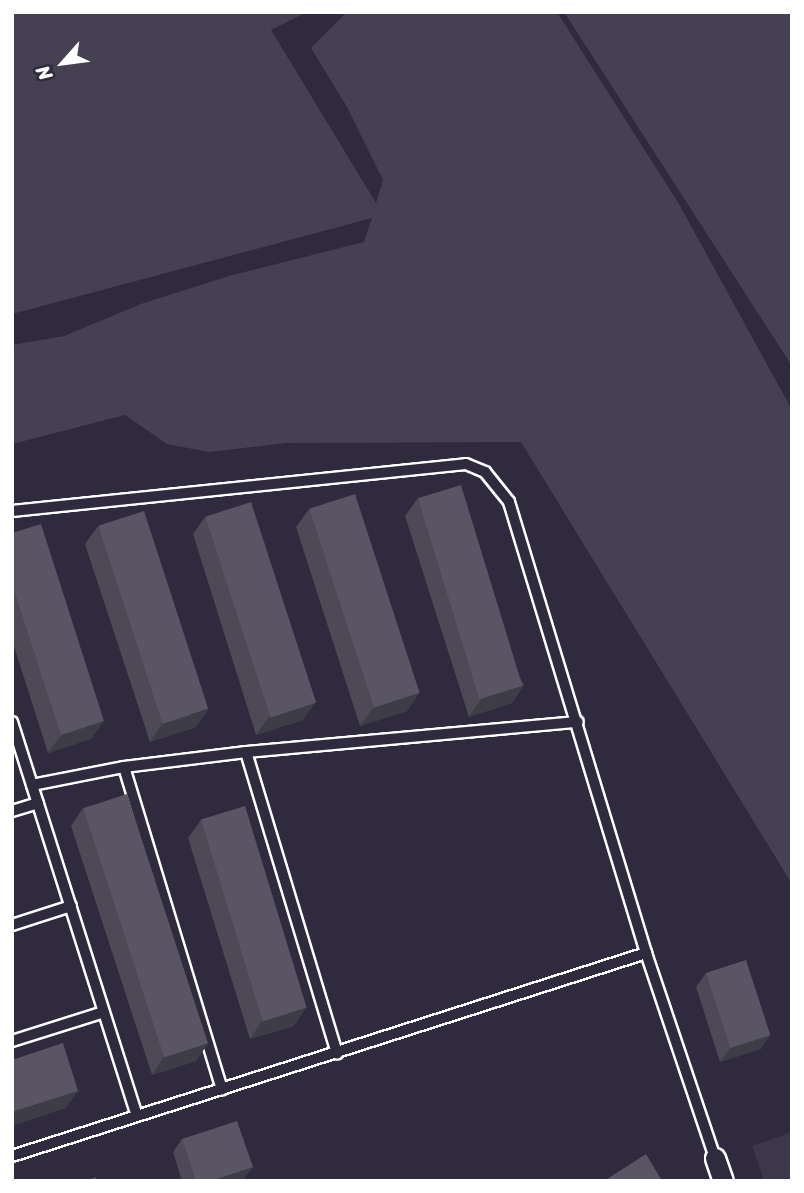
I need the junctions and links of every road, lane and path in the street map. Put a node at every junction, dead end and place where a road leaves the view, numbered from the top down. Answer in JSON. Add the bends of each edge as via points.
{"nodes":[{"id":1,"x":12,"y":511,"type":"edge"},
{"id":2,"x":12,"y":722,"type":"edge"},
{"id":3,"x":578,"y":722,"type":"junction"},
{"id":4,"x":246,"y":752,"type":"junction"},
{"id":5,"x":124,"y":767,"type":"junction"},
{"id":6,"x":32,"y":785,"type":"junction"},
{"id":7,"x":38,"y":803,"type":"junction"},
{"id":8,"x":12,"y":811,"type":"edge"},
{"id":9,"x":71,"y":906,"type":"junction"},
{"id":10,"x":12,"y":925,"type":"edge"},
{"id":11,"x":646,"y":953,"type":"junction"},
{"id":12,"x":104,"y":1012,"type":"junction"},
{"id":13,"x":12,"y":1041,"type":"edge"},
{"id":14,"x":337,"y":1054,"type":"junction"},
{"id":15,"x":222,"y":1089,"type":"junction"},
{"id":16,"x":138,"y":1116,"type":"junction"},
{"id":17,"x":12,"y":1156,"type":"edge"},
{"id":18,"x":715,"y":1158,"type":"joint"},
{"id":19,"x":723,"y":1181,"type":"edge"}],
"edges":[{"from":1,"to":3,"type":"lane","via":[[466,464],[485,472],[509,502]]},
{"from":2,"to":6,"type":"lane"},
{"from":3,"to":4,"type":"lane"},
{"from":3,"to":11,"type":"lane"},
{"from":4,"to":5,"type":"lane"},
{"from":4,"to":14,"type":"lane"},
{"from":5,"to":6,"type":"lane"},
{"from":5,"to":15,"type":"lane"},
{"from":6,"to":7,"type":"lane"},
{"from":7,"to":8,"type":"lane"},
{"from":7,"to":9,"type":"lane"},
{"from":9,"to":10,"type":"lane"},
{"from":9,"to":12,"type":"lane"},
{"from":11,"to":14,"type":"lane"},
{"from":11,"to":18,"type":"lane"},
{"from":12,"to":13,"type":"lane"},
{"from":12,"to":16,"type":"lane"},
{"from":14,"to":15,"type":"lane"},
{"from":15,"to":16,"type":"lane"},
{"from":16,"to":17,"type":"lane"},
{"from":18,"to":19,"type":"street"}]}
